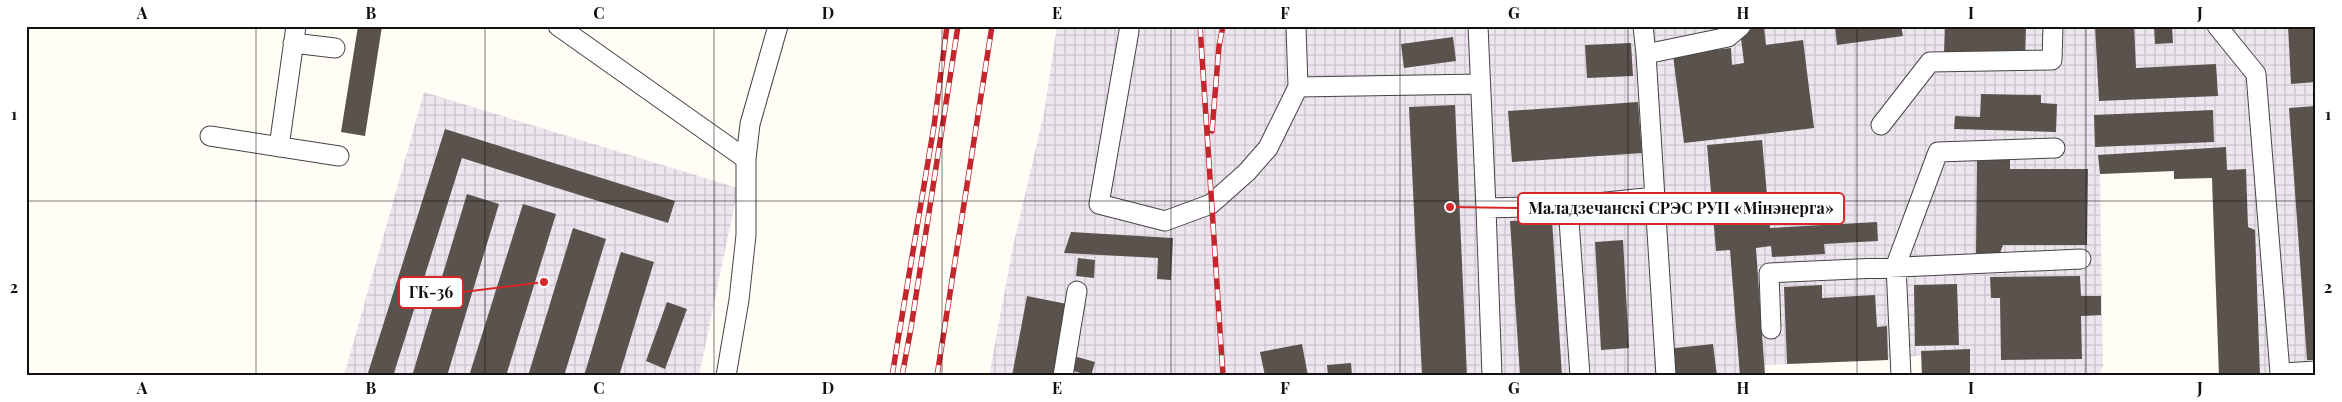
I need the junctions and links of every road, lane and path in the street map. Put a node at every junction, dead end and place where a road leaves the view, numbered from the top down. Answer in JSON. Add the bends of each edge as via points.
{"nodes":[{"id":1,"x":558,"y":26,"type":"edge"},
{"id":2,"x":778,"y":26,"type":"edge"},
{"id":3,"x":1296,"y":26,"type":"edge"},
{"id":4,"x":1478,"y":26,"type":"edge"},
{"id":5,"x":1643,"y":26,"type":"edge"},
{"id":6,"x":1741,"y":26,"type":"edge"},
{"id":7,"x":2053,"y":26,"type":"edge"},
{"id":8,"x":2217,"y":26,"type":"edge"},
{"id":9,"x":1129,"y":31,"type":"dead end"},
{"id":10,"x":295,"y":35,"type":"edge"},
{"id":11,"x":335,"y":48,"type":"dead end"},
{"id":12,"x":1646,"y":54,"type":"junction"},
{"id":13,"x":1480,"y":84,"type":"junction"},
{"id":14,"x":1298,"y":87,"type":"junction"},
{"id":15,"x":1881,"y":125,"type":"dead end"},
{"id":16,"x":210,"y":136,"type":"dead end"},
{"id":17,"x":279,"y":146,"type":"junction"},
{"id":18,"x":2055,"y":148,"type":"dead end"},
{"id":19,"x":339,"y":156,"type":"dead end"},
{"id":20,"x":746,"y":159,"type":"junction"},
{"id":21,"x":1655,"y":197,"type":"junction"},
{"id":22,"x":1568,"y":206,"type":"junction"},
{"id":23,"x":1486,"y":208,"type":"junction"},
{"id":24,"x":2081,"y":259,"type":"dead end"},
{"id":25,"x":1896,"y":266,"type":"junction"},
{"id":26,"x":1078,"y":291,"type":"dead end"},
{"id":27,"x":1771,"y":330,"type":"dead end"},
{"id":28,"x":2316,"y":371,"type":"edge"},
{"id":29,"x":726,"y":376,"type":"edge"},
{"id":30,"x":1063,"y":376,"type":"edge"},
{"id":31,"x":1492,"y":376,"type":"edge"},
{"id":32,"x":1580,"y":376,"type":"edge"},
{"id":33,"x":1666,"y":376,"type":"edge"},
{"id":34,"x":1902,"y":376,"type":"edge"}],
"edges":[{"from":1,"to":20,"type":"street"},
{"from":2,"to":20,"type":"street","via":[[750,124]]},
{"from":3,"to":14,"type":"street"},
{"from":4,"to":13,"type":"street"},
{"from":5,"to":12,"type":"street"},
{"from":6,"to":12,"type":"street","via":[[1728,37]]},
{"from":7,"to":15,"type":"street","via":[[2052,60],[1930,62]]},
{"from":8,"to":28,"type":"street","via":[[2256,74],[2280,373]]},
{"from":9,"to":14,"type":"street","via":[[1099,204],[1165,221],[1211,204],[1268,148]]},
{"from":10,"to":11,"type":"street"},
{"from":10,"to":17,"type":"street"},
{"from":12,"to":21,"type":"street"},
{"from":13,"to":14,"type":"street"},
{"from":13,"to":23,"type":"street"},
{"from":16,"to":17,"type":"street"},
{"from":17,"to":19,"type":"street"},
{"from":18,"to":25,"type":"street","via":[[1938,152]]},
{"from":20,"to":29,"type":"street","via":[[746,235]]},
{"from":21,"to":22,"type":"street"},
{"from":21,"to":33,"type":"street"},
{"from":22,"to":23,"type":"street"},
{"from":22,"to":32,"type":"street"},
{"from":23,"to":31,"type":"street"},
{"from":24,"to":25,"type":"street"},
{"from":25,"to":27,"type":"street","via":[[1769,273]]},
{"from":25,"to":34,"type":"street"},
{"from":26,"to":30,"type":"street"}]}
